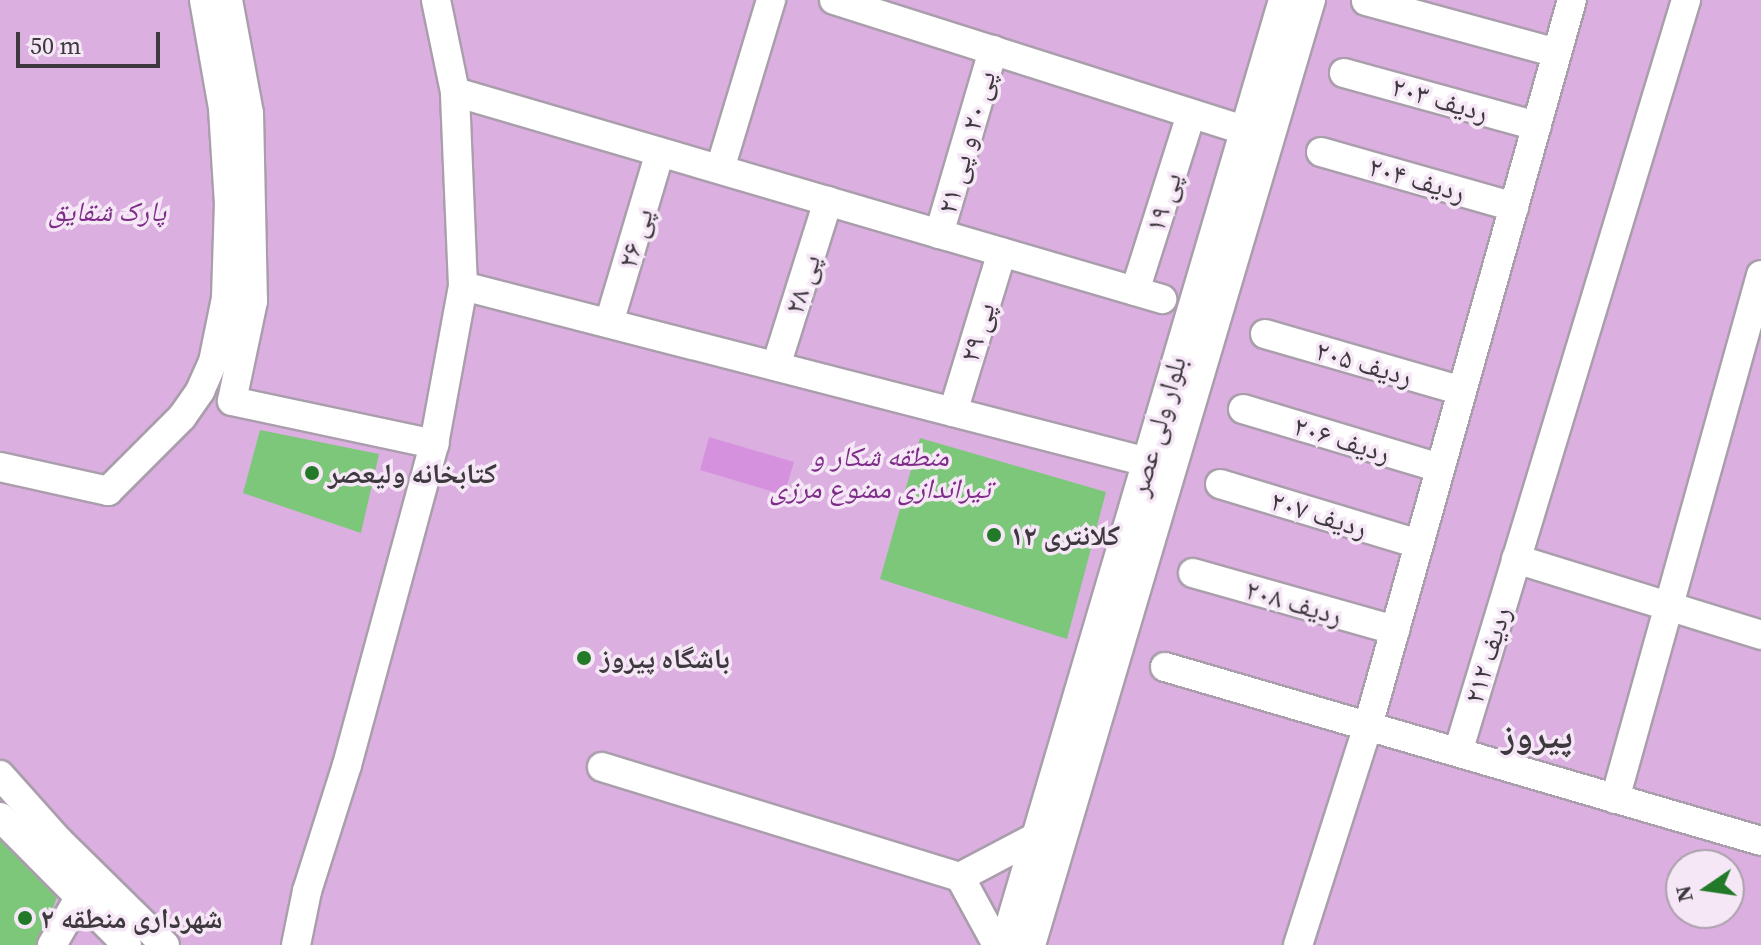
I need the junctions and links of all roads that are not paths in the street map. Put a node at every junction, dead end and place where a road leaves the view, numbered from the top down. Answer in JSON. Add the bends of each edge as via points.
{"nodes":[{"id":1,"x":204,"y":0,"type":"edge"},
{"id":2,"x":228,"y":0,"type":"edge"},
{"id":3,"x":436,"y":0,"type":"edge"},
{"id":4,"x":771,"y":0,"type":"edge"},
{"id":5,"x":834,"y":0,"type":"edge"},
{"id":6,"x":1283,"y":0,"type":"edge"},
{"id":7,"x":1311,"y":0,"type":"edge"},
{"id":8,"x":1572,"y":0,"type":"edge"},
{"id":9,"x":1686,"y":0,"type":"edge"},
{"id":10,"x":1366,"y":1,"type":"edge"},
{"id":11,"x":888,"y":8,"type":"edge"},
{"id":12,"x":993,"y":50,"type":"junction"},
{"id":13,"x":1557,"y":53,"type":"junction"},
{"id":14,"x":1344,"y":73,"type":"dead end"},
{"id":15,"x":455,"y":92,"type":"junction"},
{"id":16,"x":1191,"y":114,"type":"junction"},
{"id":17,"x":1537,"y":126,"type":"junction"},
{"id":18,"x":1245,"y":130,"type":"junction"},
{"id":19,"x":660,"y":152,"type":"junction"},
{"id":20,"x":1321,"y":152,"type":"dead end"},
{"id":21,"x":720,"y":169,"type":"junction"},
{"id":22,"x":828,"y":201,"type":"junction"},
{"id":23,"x":1514,"y":207,"type":"junction"},
{"id":24,"x":939,"y":234,"type":"junction"},
{"id":25,"x":1002,"y":252,"type":"junction"},
{"id":26,"x":1761,"y":275,"type":"edge"},
{"id":27,"x":463,"y":286,"type":"junction"},
{"id":28,"x":1135,"y":291,"type":"junction"},
{"id":29,"x":1162,"y":299,"type":"dead end"},
{"id":30,"x":609,"y":323,"type":"junction"},
{"id":31,"x":1265,"y":334,"type":"dead end"},
{"id":32,"x":776,"y":366,"type":"junction"},
{"id":33,"x":1748,"y":368,"type":"edge"},
{"id":34,"x":1462,"y":391,"type":"junction"},
{"id":35,"x":1243,"y":409,"type":"dead end"},
{"id":36,"x":953,"y":412,"type":"junction"},
{"id":37,"x":434,"y":444,"type":"junction"},
{"id":38,"x":1147,"y":462,"type":"junction"},
{"id":39,"x":0,"y":467,"type":"edge"},
{"id":40,"x":1440,"y":468,"type":"junction"},
{"id":41,"x":1220,"y":484,"type":"dead end"},
{"id":42,"x":1419,"y":544,"type":"junction"},
{"id":43,"x":1516,"y":559,"type":"junction"},
{"id":44,"x":1193,"y":573,"type":"dead end"},
{"id":45,"x":1669,"y":606,"type":"junction"},
{"id":46,"x":1395,"y":630,"type":"junction"},
{"id":47,"x":1761,"y":635,"type":"edge"},
{"id":48,"x":1165,"y":667,"type":"dead end"},
{"id":49,"x":1368,"y":726,"type":"junction"},
{"id":50,"x":1458,"y":752,"type":"junction"},
{"id":51,"x":602,"y":767,"type":"dead end"},
{"id":52,"x":1,"y":778,"type":"edge"},
{"id":53,"x":1615,"y":799,"type":"junction"},
{"id":54,"x":0,"y":817,"type":"edge"},
{"id":55,"x":1036,"y":837,"type":"junction"},
{"id":56,"x":1761,"y":841,"type":"edge"},
{"id":57,"x":960,"y":877,"type":"junction"},
{"id":58,"x":307,"y":891,"type":"junction"},
{"id":59,"x":79,"y":898,"type":"junction"},
{"id":60,"x":52,"y":945,"type":"edge"},
{"id":61,"x":127,"y":945,"type":"edge"},
{"id":62,"x":165,"y":945,"type":"edge"},
{"id":63,"x":277,"y":945,"type":"edge"},
{"id":64,"x":296,"y":945,"type":"edge"},
{"id":65,"x":997,"y":945,"type":"edge"},
{"id":66,"x":1004,"y":945,"type":"edge"},
{"id":67,"x":1031,"y":945,"type":"edge"},
{"id":68,"x":1298,"y":945,"type":"edge"}],
"edges":[{"from":1,"to":39,"type":"street","via":[[223,108],[229,204],[226,298],[209,372],[182,417],[108,491]]},
{"from":2,"to":37,"type":"street","via":[[249,113],[253,301],[232,401]]},
{"from":3,"to":15,"type":"street"},
{"from":4,"to":21,"type":"street"},
{"from":5,"to":11,"type":"street"},
{"from":6,"to":18,"type":"street","name":"بلوار ولی عصر"},
{"from":7,"to":67,"type":"street","name":"بلوار ولی عصر"},
{"from":8,"to":13,"type":"street"},
{"from":9,"to":43,"type":"street","name":"ردیف ۲۱۲"},
{"from":10,"to":13,"type":"street"},
{"from":11,"to":12,"type":"street"},
{"from":12,"to":16,"type":"street"},
{"from":12,"to":24,"type":"street","name":"پی ۲۰ و پی ۲۱"},
{"from":13,"to":17,"type":"street"},
{"from":14,"to":17,"type":"street","name":"ردیف ۲۰۳"},
{"from":15,"to":19,"type":"street"},
{"from":15,"to":27,"type":"street"},
{"from":16,"to":18,"type":"street"},
{"from":16,"to":28,"type":"street","name":"پی ۱۹"},
{"from":17,"to":23,"type":"street"},
{"from":18,"to":38,"type":"street","name":"بلوار ولی عصر"},
{"from":19,"to":21,"type":"street"},
{"from":19,"to":30,"type":"street","name":"پی ۲۶"},
{"from":20,"to":23,"type":"street","name":"ردیف ۲۰۴"},
{"from":21,"to":22,"type":"street"},
{"from":22,"to":24,"type":"street"},
{"from":22,"to":32,"type":"street","name":"پی ۲۸"},
{"from":23,"to":34,"type":"street"},
{"from":24,"to":25,"type":"street"},
{"from":25,"to":28,"type":"street"},
{"from":25,"to":36,"type":"street","name":"پی ۲۹"},
{"from":26,"to":33,"type":"street"},
{"from":27,"to":30,"type":"street"},
{"from":27,"to":37,"type":"street"},
{"from":28,"to":29,"type":"street"},
{"from":30,"to":32,"type":"street"},
{"from":31,"to":34,"type":"street","name":"ردیف ۲۰۵"},
{"from":32,"to":36,"type":"street"},
{"from":33,"to":45,"type":"street"},
{"from":34,"to":40,"type":"street"},
{"from":35,"to":40,"type":"street","name":"ردیف ۲۰۶"},
{"from":36,"to":38,"type":"street"},
{"from":37,"to":58,"type":"street","via":[[347,765]]},
{"from":38,"to":55,"type":"street","name":"بلوار ولی عصر"},
{"from":40,"to":42,"type":"street"},
{"from":41,"to":42,"type":"street","name":"ردیف ۲۰۷"},
{"from":42,"to":46,"type":"street"},
{"from":43,"to":45,"type":"street"},
{"from":43,"to":50,"type":"street","name":"ردیف ۲۱۲"},
{"from":44,"to":46,"type":"street","name":"ردیف ۲۰۸"},
{"from":45,"to":47,"type":"street"},
{"from":45,"to":53,"type":"street"},
{"from":46,"to":49,"type":"street"},
{"from":48,"to":49,"type":"street"},
{"from":49,"to":50,"type":"street"},
{"from":49,"to":68,"type":"street"},
{"from":50,"to":53,"type":"street"},
{"from":51,"to":57,"type":"street"},
{"from":52,"to":62,"type":"street"},
{"from":53,"to":56,"type":"street"},
{"from":54,"to":59,"type":"street"},
{"from":55,"to":57,"type":"street"},
{"from":55,"to":66,"type":"street","name":"بلوار ولی عصر"},
{"from":57,"to":65,"type":"street"},
{"from":58,"to":63,"type":"street"},
{"from":58,"to":64,"type":"street"},
{"from":59,"to":60,"type":"street"},
{"from":59,"to":61,"type":"street"}]}
